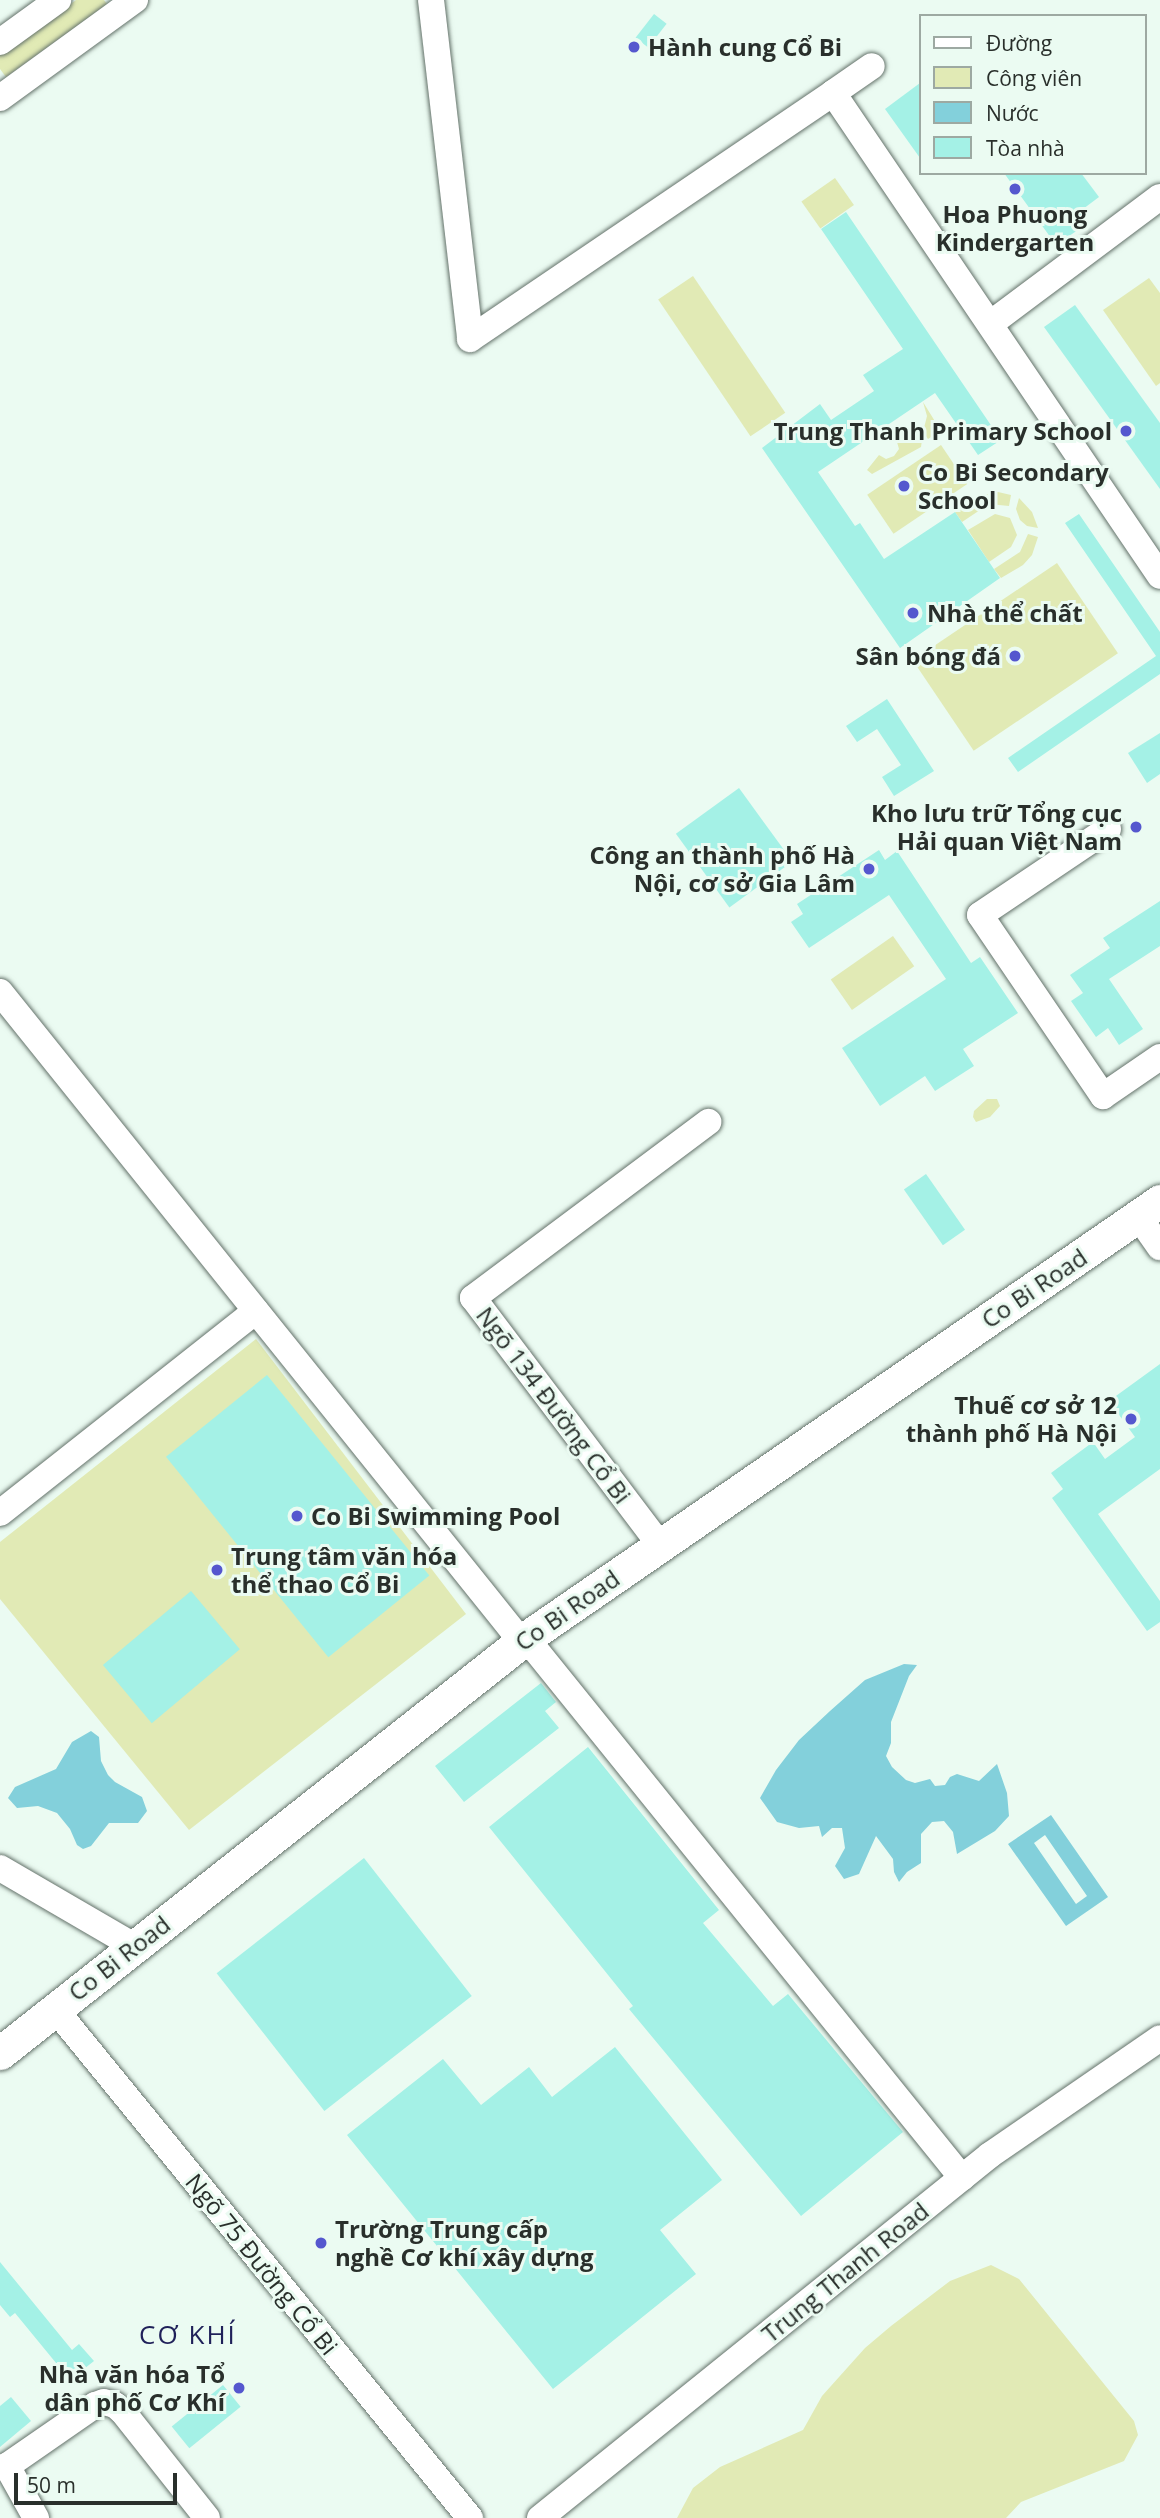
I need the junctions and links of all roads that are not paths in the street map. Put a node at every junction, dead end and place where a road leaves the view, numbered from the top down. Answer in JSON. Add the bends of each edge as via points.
{"nodes":[{"id":1,"x":58,"y":0,"type":"edge"},
{"id":2,"x":431,"y":0,"type":"edge"},
{"id":3,"x":133,"y":1,"type":"edge"},
{"id":4,"x":0,"y":42,"type":"edge"},
{"id":5,"x":872,"y":66,"type":"dead end"},
{"id":6,"x":833,"y":93,"type":"junction"},
{"id":7,"x":0,"y":98,"type":"edge"},
{"id":8,"x":1160,"y":197,"type":"edge"},
{"id":9,"x":990,"y":324,"type":"junction"},
{"id":10,"x":1160,"y":576,"type":"edge"},
{"id":11,"x":1108,"y":829,"type":"dead end"},
{"id":12,"x":0,"y":992,"type":"edge"},
{"id":13,"x":1160,"y":1058,"type":"edge"},
{"id":14,"x":708,"y":1122,"type":"dead end"},
{"id":15,"x":1149,"y":1209,"type":"edge"},
{"id":16,"x":1160,"y":1247,"type":"edge"},
{"id":17,"x":257,"y":1311,"type":"junction"},
{"id":18,"x":0,"y":1513,"type":"edge"},
{"id":19,"x":660,"y":1545,"type":"junction"},
{"id":20,"x":524,"y":1640,"type":"junction"},
{"id":21,"x":0,"y":1868,"type":"edge"},
{"id":22,"x":134,"y":1946,"type":"junction"},
{"id":23,"x":55,"y":2009,"type":"junction"},
{"id":24,"x":1160,"y":2038,"type":"edge"},
{"id":25,"x":0,"y":2053,"type":"edge"},
{"id":26,"x":962,"y":2178,"type":"junction"},
{"id":27,"x":36,"y":2518,"type":"edge"},
{"id":28,"x":207,"y":2518,"type":"edge"},
{"id":29,"x":470,"y":2518,"type":"edge"},
{"id":30,"x":540,"y":2518,"type":"edge"}],
"edges":[{"from":1,"to":4,"type":"street"},
{"from":2,"to":6,"type":"street","via":[[470,339]]},
{"from":3,"to":7,"type":"street"},
{"from":5,"to":6,"type":"street"},
{"from":6,"to":9,"type":"street"},
{"from":8,"to":9,"type":"street"},
{"from":9,"to":10,"type":"street"},
{"from":11,"to":13,"type":"street","via":[[981,915],[1103,1096]]},
{"from":12,"to":17,"type":"street"},
{"from":14,"to":19,"type":"street","name":"Ngõ 134 Đường Cổ Bi","via":[[473,1298]]},
{"from":15,"to":16,"type":"street"},
{"from":15,"to":19,"type":"main road","name":"Co Bi Road"},
{"from":17,"to":18,"type":"street"},
{"from":17,"to":20,"type":"street"},
{"from":19,"to":20,"type":"main road","name":"Co Bi Road"},
{"from":20,"to":22,"type":"main road","name":"Co Bi Road"},
{"from":20,"to":26,"type":"street"},
{"from":21,"to":22,"type":"street"},
{"from":22,"to":23,"type":"main road","name":"Co Bi Road"},
{"from":23,"to":25,"type":"main road","name":"Co Bi Road"},
{"from":23,"to":29,"type":"street","name":"Ngõ 75 Đường Cổ Bi"},
{"from":24,"to":26,"type":"street","name":"Trung Thanh Road"},
{"from":26,"to":30,"type":"street","name":"Trung Thanh Road"},
{"from":27,"to":28,"type":"street","via":[[7,2466],[104,2402],[123,2412]]}]}
